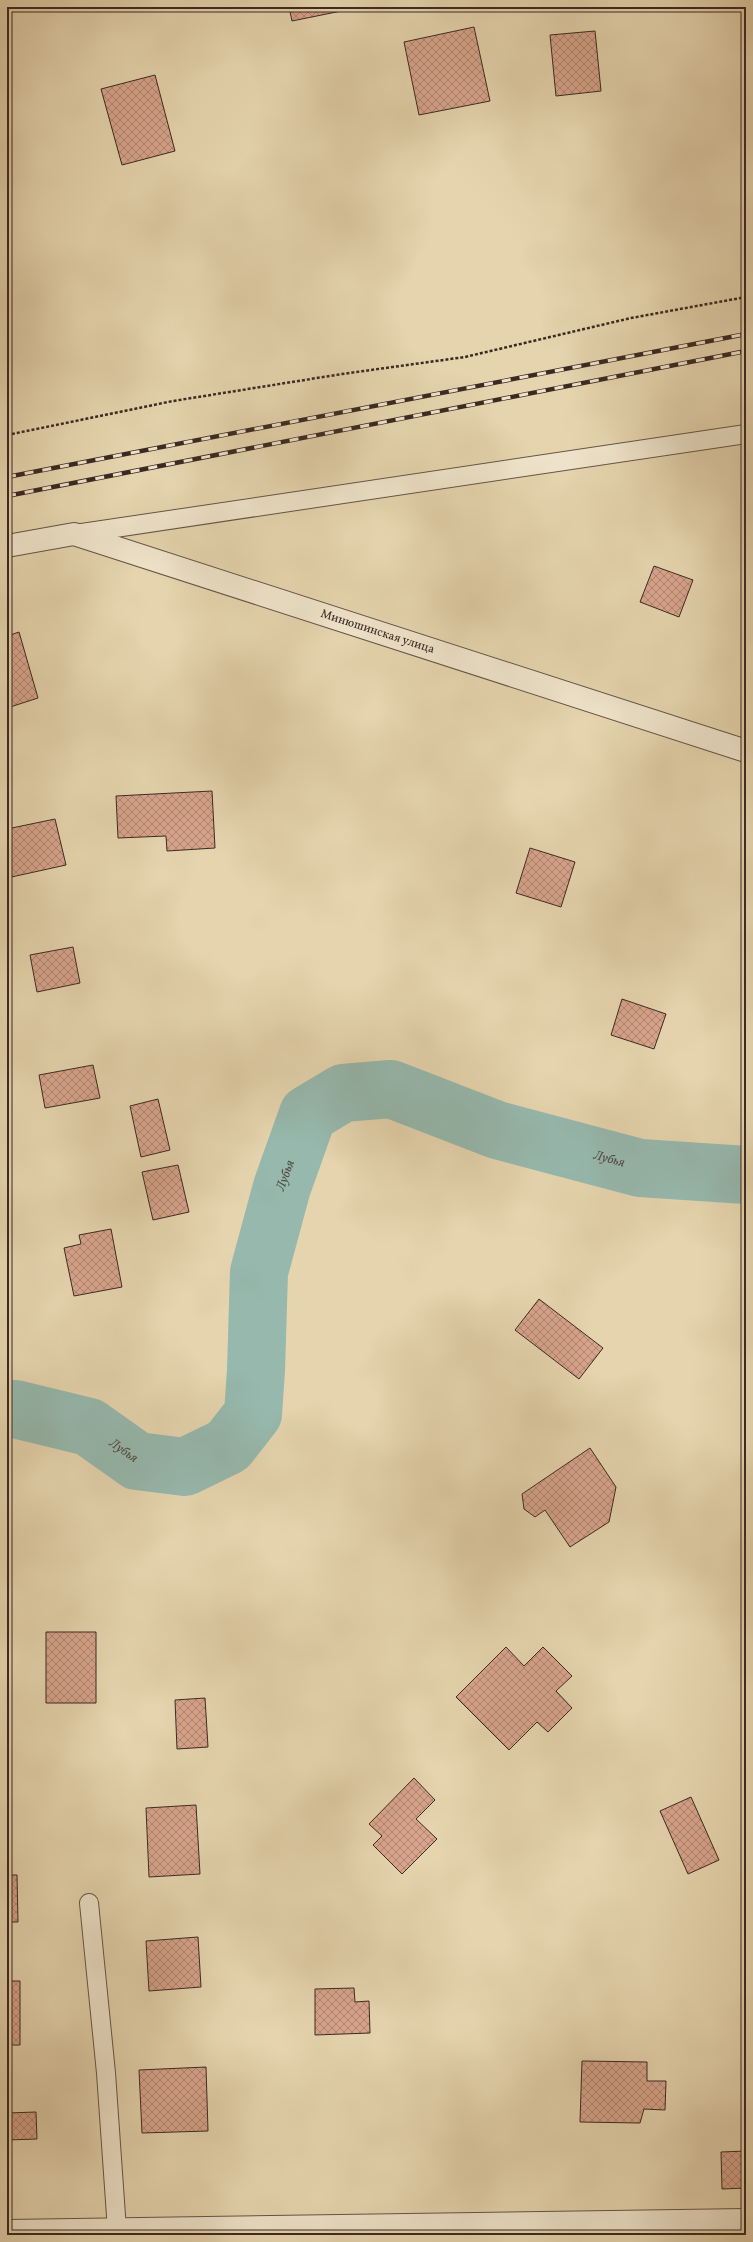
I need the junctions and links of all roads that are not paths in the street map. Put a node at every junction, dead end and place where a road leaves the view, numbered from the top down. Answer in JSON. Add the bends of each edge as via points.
{"nodes":[{"id":1,"x":746,"y":434,"type":"edge"},
{"id":2,"x":74,"y":534,"type":"junction"},
{"id":3,"x":7,"y":546,"type":"edge"},
{"id":4,"x":746,"y":751,"type":"edge"},
{"id":5,"x":89,"y":1903,"type":"dead end"},
{"id":6,"x":746,"y":2220,"type":"edge"},
{"id":7,"x":615,"y":2229,"type":"edge"},
{"id":8,"x":117,"y":2230,"type":"junction"},
{"id":9,"x":7,"y":2231,"type":"edge"},
{"id":10,"x":327,"y":2231,"type":"edge"}],
"edges":[{"from":1,"to":2,"type":"lane"},
{"from":2,"to":3,"type":"street","name":"Минюшинская улица"},
{"from":2,"to":4,"type":"street","name":"Минюшинская улица"},
{"from":5,"to":8,"type":"lane","via":[[106,2073]]},
{"from":6,"to":7,"type":"street"},
{"from":7,"to":10,"type":"street"},
{"from":8,"to":9,"type":"street"},
{"from":8,"to":10,"type":"street"}]}
